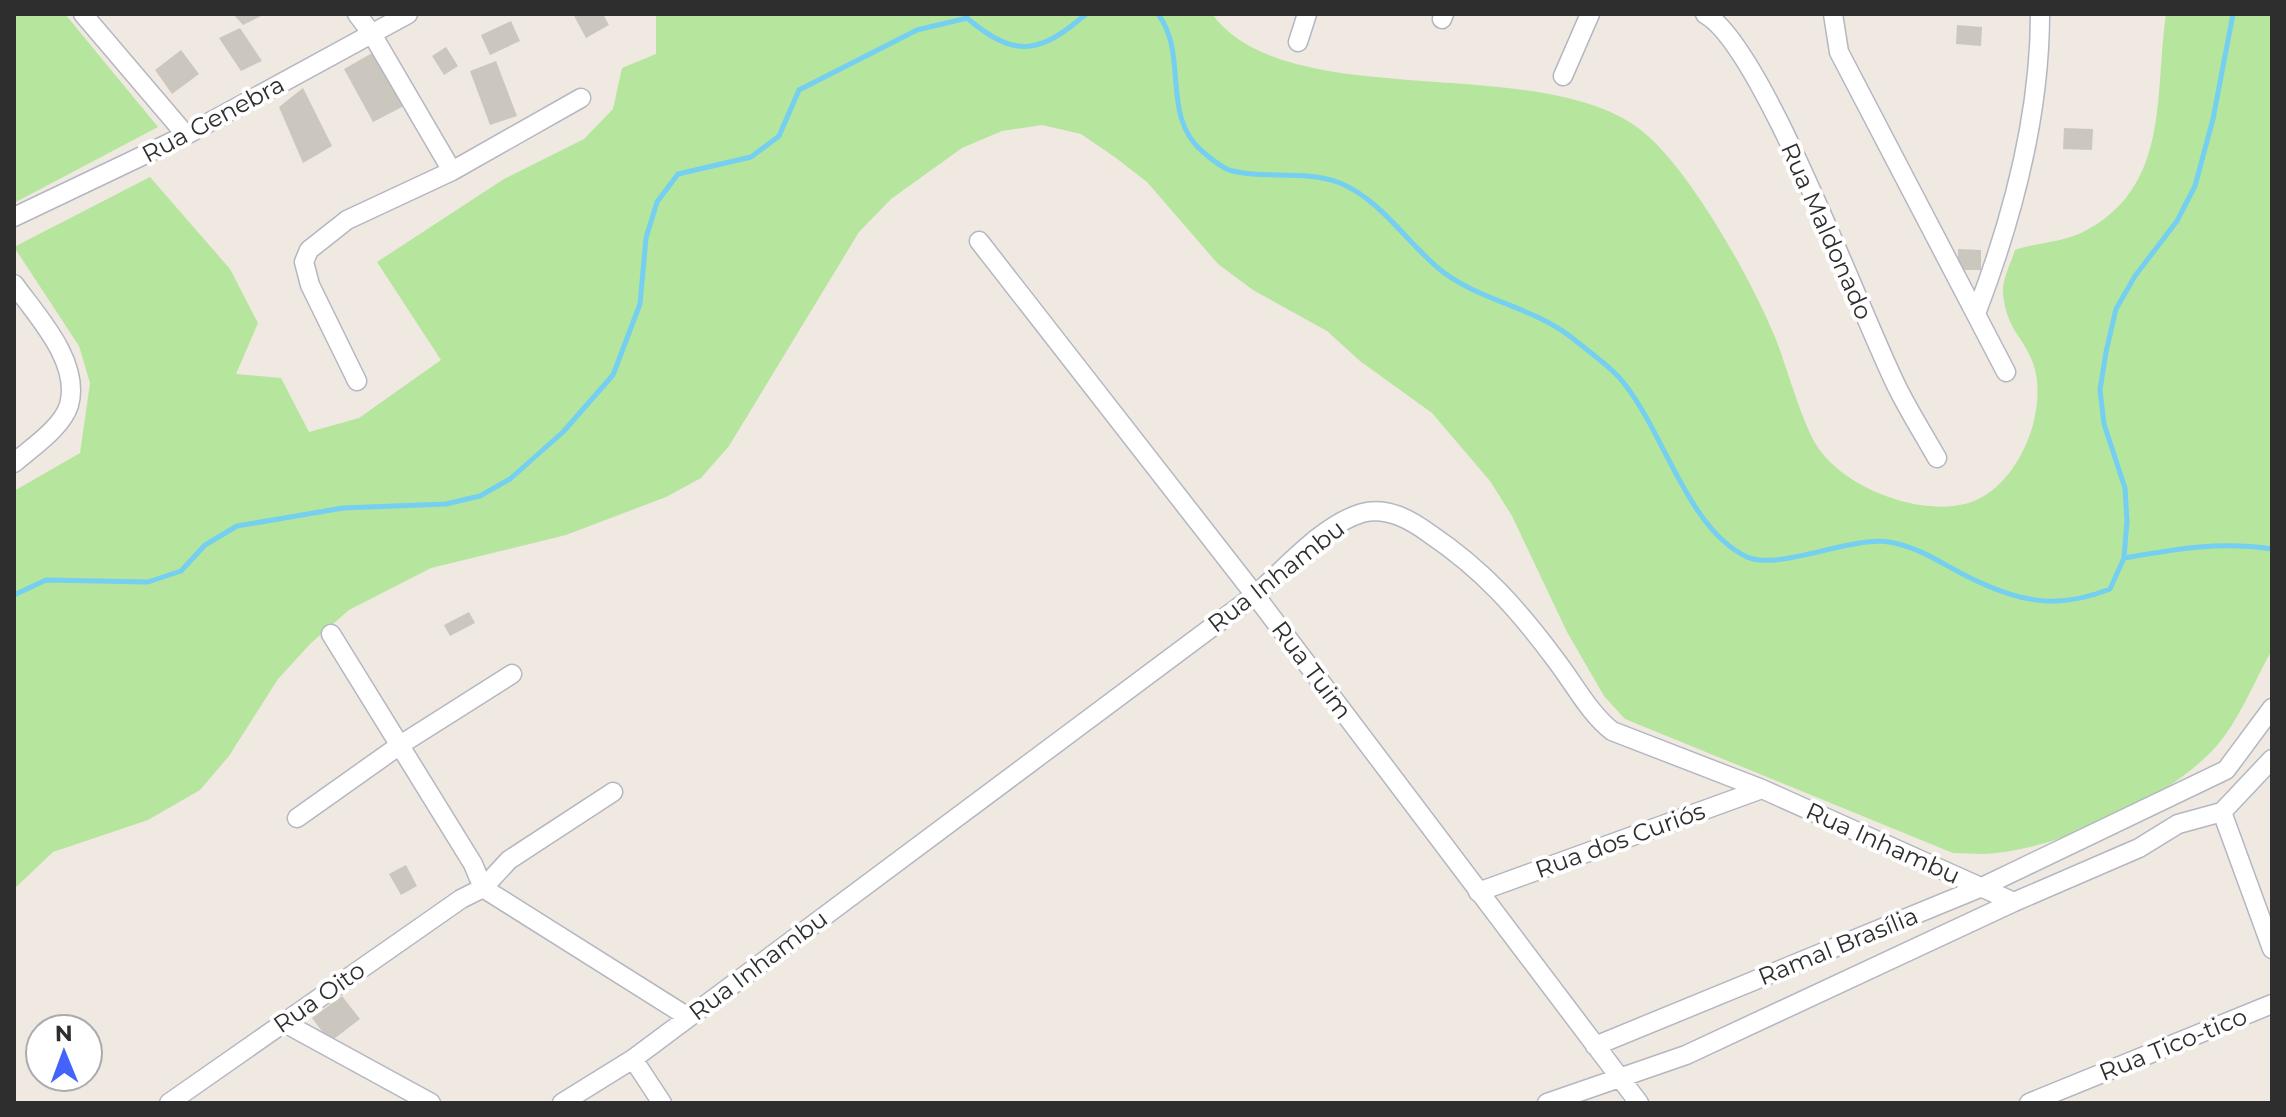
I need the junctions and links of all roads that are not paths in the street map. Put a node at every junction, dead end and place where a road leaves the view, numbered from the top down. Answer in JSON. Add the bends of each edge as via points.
{"nodes":[{"id":1,"x":83,"y":14,"type":"edge"},
{"id":2,"x":357,"y":14,"type":"edge"},
{"id":3,"x":408,"y":14,"type":"edge"},
{"id":4,"x":1307,"y":14,"type":"edge"},
{"id":5,"x":1590,"y":14,"type":"edge"},
{"id":6,"x":1705,"y":14,"type":"edge"},
{"id":7,"x":1833,"y":14,"type":"edge"},
{"id":8,"x":2040,"y":14,"type":"edge"},
{"id":9,"x":372,"y":34,"type":"junction"},
{"id":10,"x":1298,"y":42,"type":"dead end"},
{"id":11,"x":1563,"y":76,"type":"dead end"},
{"id":12,"x":581,"y":98,"type":"dead end"},
{"id":13,"x":186,"y":135,"type":"junction"},
{"id":14,"x":452,"y":171,"type":"junction"},
{"id":15,"x":14,"y":217,"type":"edge"},
{"id":16,"x":979,"y":241,"type":"dead end"},
{"id":17,"x":14,"y":284,"type":"edge"},
{"id":18,"x":1977,"y":311,"type":"junction"},
{"id":19,"x":2006,"y":372,"type":"dead end"},
{"id":20,"x":357,"y":381,"type":"dead end"},
{"id":21,"x":1937,"y":458,"type":"dead end"},
{"id":22,"x":14,"y":463,"type":"edge"},
{"id":23,"x":1255,"y":595,"type":"junction"},
{"id":24,"x":331,"y":634,"type":"dead end"},
{"id":25,"x":512,"y":674,"type":"dead end"},
{"id":26,"x":2272,"y":708,"type":"edge"},
{"id":27,"x":400,"y":745,"type":"junction"},
{"id":28,"x":2272,"y":759,"type":"edge"},
{"id":29,"x":1762,"y":789,"type":"junction"},
{"id":30,"x":613,"y":792,"type":"dead end"},
{"id":31,"x":2222,"y":812,"type":"junction"},
{"id":32,"x":297,"y":818,"type":"dead end"},
{"id":33,"x":1982,"y":887,"type":"junction"},
{"id":34,"x":477,"y":891,"type":"junction"},
{"id":35,"x":1478,"y":892,"type":"junction"},
{"id":36,"x":2014,"y":902,"type":"junction"},
{"id":37,"x":2272,"y":949,"type":"edge"},
{"id":38,"x":2272,"y":1004,"type":"edge"},
{"id":39,"x":688,"y":1017,"type":"junction"},
{"id":40,"x":283,"y":1022,"type":"junction"},
{"id":41,"x":1595,"y":1046,"type":"junction"},
{"id":42,"x":633,"y":1059,"type":"junction"},
{"id":43,"x":1619,"y":1076,"type":"junction"},
{"id":44,"x":169,"y":1103,"type":"edge"},
{"id":45,"x":431,"y":1103,"type":"edge"},
{"id":46,"x":562,"y":1103,"type":"edge"},
{"id":47,"x":662,"y":1103,"type":"edge"},
{"id":48,"x":1547,"y":1103,"type":"edge"},
{"id":49,"x":1639,"y":1103,"type":"edge"},
{"id":50,"x":2029,"y":1103,"type":"edge"}],
"edges":[{"from":1,"to":13,"type":"street"},
{"from":2,"to":9,"type":"street"},
{"from":3,"to":9,"type":"street","name":"Rua Genebra"},
{"from":4,"to":10,"type":"street"},
{"from":5,"to":11,"type":"street"},
{"from":6,"to":21,"type":"street","name":"Rua Maldonado","via":[[1738,48],[1771,109],[1899,390]]},
{"from":7,"to":18,"type":"street","via":[[1839,52]]},
{"from":8,"to":18,"type":"street","via":[[2038,81],[2013,205]]},
{"from":9,"to":13,"type":"street","name":"Rua Genebra"},
{"from":9,"to":14,"type":"street"},
{"from":12,"to":14,"type":"street"},
{"from":13,"to":15,"type":"street","name":"Rua Genebra"},
{"from":14,"to":20,"type":"street","via":[[347,220],[309,250],[304,262],[310,285]]},
{"from":16,"to":23,"type":"street","name":"Rua Tuim"},
{"from":17,"to":22,"type":"street","via":[[57,345],[70,379],[69,406]]},
{"from":18,"to":19,"type":"street"},
{"from":23,"to":29,"type":"street","name":"Rua Inhambu","via":[[1348,519],[1378,511],[1402,518],[1491,581],[1612,731]]},
{"from":23,"to":35,"type":"street","name":"Rua Tuim"},
{"from":23,"to":39,"type":"street","name":"Rua Inhambu"},
{"from":24,"to":27,"type":"street"},
{"from":25,"to":27,"type":"street"},
{"from":26,"to":33,"type":"street","name":"Ramal Brasília","via":[[2226,770]]},
{"from":27,"to":32,"type":"street"},
{"from":27,"to":34,"type":"street","via":[[473,864]]},
{"from":28,"to":31,"type":"street"},
{"from":29,"to":33,"type":"street","name":"Rua Inhambu"},
{"from":29,"to":35,"type":"street","name":"Rua dos Curiós"},
{"from":30,"to":34,"type":"street","name":"Rua Oito","via":[[509,860]]},
{"from":31,"to":36,"type":"street","name":"Ramal Brasília","via":[[2178,824],[2139,848]]},
{"from":31,"to":37,"type":"street"},
{"from":33,"to":36,"type":"street","name":"Rua Inhambu"},
{"from":33,"to":41,"type":"street","name":"Ramal Brasília"},
{"from":34,"to":39,"type":"street"},
{"from":34,"to":40,"type":"street","name":"Rua Oito"},
{"from":35,"to":41,"type":"street","name":"Rua Tuim"},
{"from":36,"to":43,"type":"street","name":"Ramal Brasília","via":[[1686,1055]]},
{"from":38,"to":50,"type":"street","name":"Rua Tico-tico"},
{"from":39,"to":42,"type":"street","name":"Rua Inhambu"},
{"from":40,"to":44,"type":"street","name":"Rua Oito"},
{"from":40,"to":45,"type":"street"},
{"from":41,"to":43,"type":"street","name":"Rua Tuim"},
{"from":42,"to":46,"type":"street","name":"Rua Inhambu"},
{"from":42,"to":47,"type":"street"},
{"from":43,"to":48,"type":"street","name":"Ramal Brasília"},
{"from":43,"to":49,"type":"street","name":"Rua Tuim"}]}
